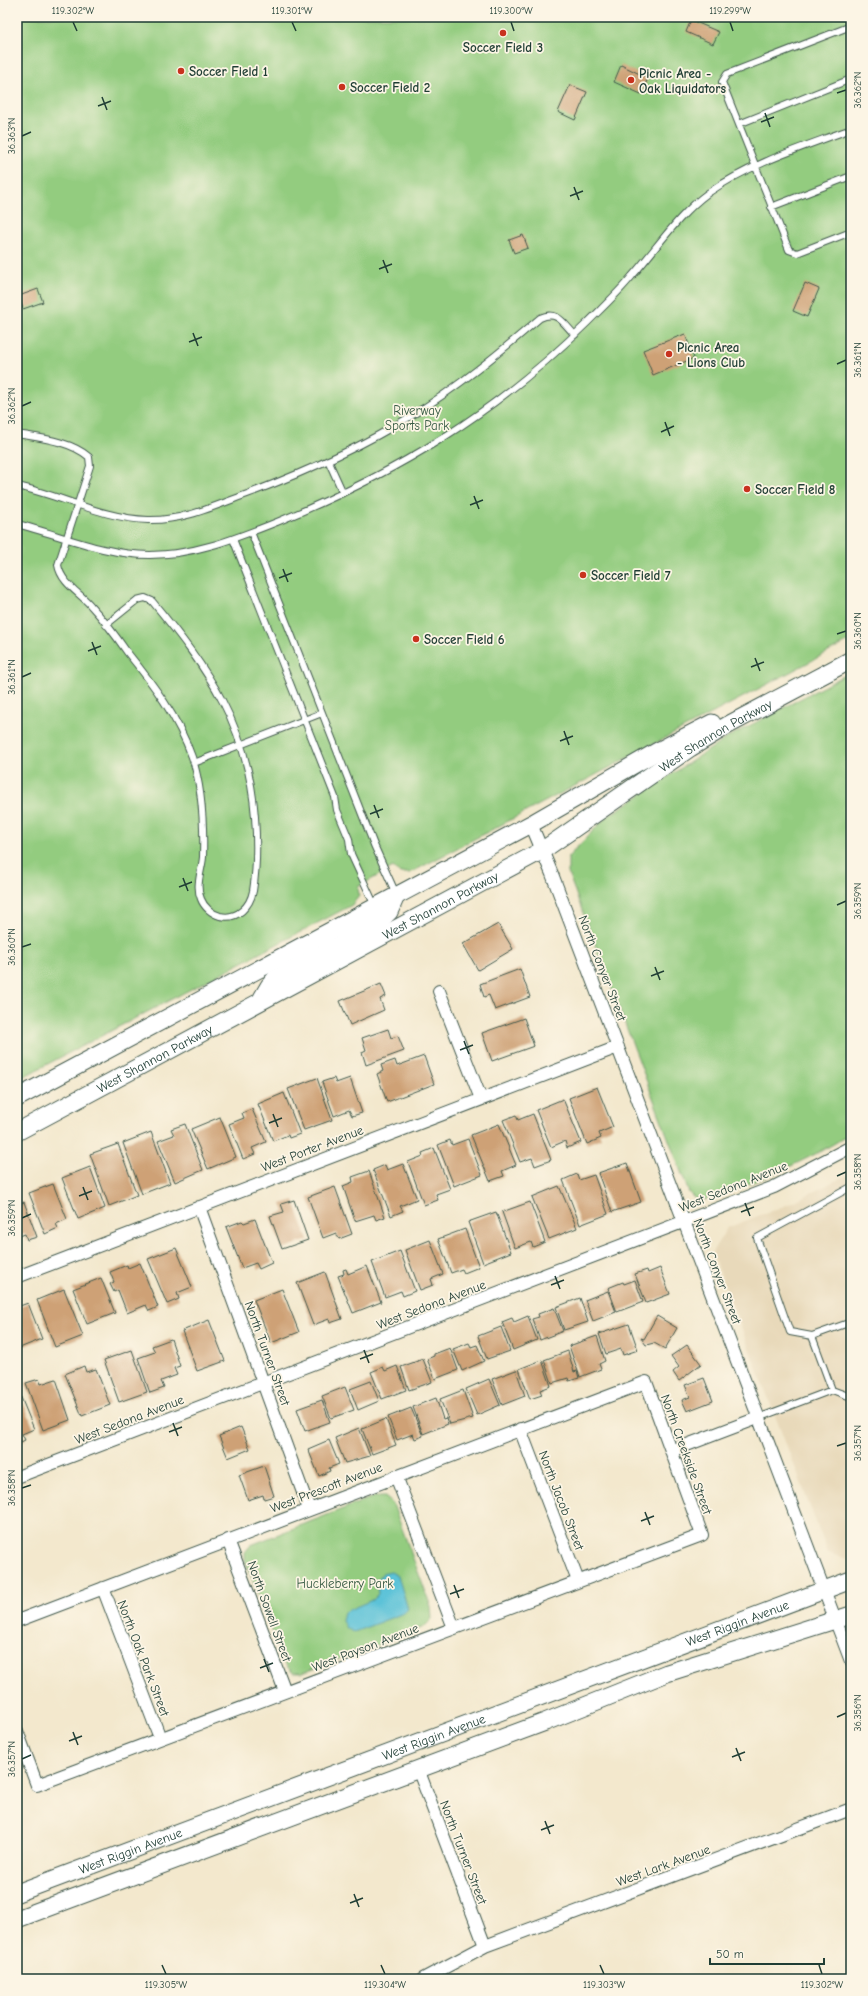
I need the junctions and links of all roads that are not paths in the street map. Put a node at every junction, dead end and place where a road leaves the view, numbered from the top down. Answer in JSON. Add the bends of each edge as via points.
{"nodes":[{"id":1,"x":851,"y":26,"type":"edge"},
{"id":2,"x":851,"y":79,"type":"edge"},
{"id":3,"x":739,"y":124,"type":"junction"},
{"id":4,"x":851,"y":129,"type":"edge"},
{"id":5,"x":755,"y":167,"type":"junction"},
{"id":6,"x":851,"y":176,"type":"edge"},
{"id":7,"x":771,"y":207,"type":"junction"},
{"id":8,"x":851,"y":232,"type":"edge"},
{"id":9,"x":574,"y":335,"type":"junction"},
{"id":10,"x":17,"y":434,"type":"edge"},
{"id":11,"x":328,"y":460,"type":"junction"},
{"id":12,"x":17,"y":486,"type":"edge"},
{"id":13,"x":343,"y":493,"type":"junction"},
{"id":14,"x":79,"y":503,"type":"junction"},
{"id":15,"x":17,"y":524,"type":"edge"},
{"id":16,"x":251,"y":532,"type":"junction"},
{"id":17,"x":66,"y":538,"type":"junction"},
{"id":18,"x":233,"y":539,"type":"junction"},
{"id":19,"x":106,"y":625,"type":"junction"},
{"id":20,"x":851,"y":650,"type":"edge"},
{"id":21,"x":851,"y":660,"type":"edge"},
{"id":22,"x":322,"y":713,"type":"junction"},
{"id":23,"x":304,"y":720,"type":"junction"},
{"id":24,"x":242,"y":745,"type":"junction"},
{"id":25,"x":194,"y":763,"type":"junction"},
{"id":26,"x":531,"y":824,"type":"junction"},
{"id":27,"x":542,"y":850,"type":"junction"},
{"id":28,"x":396,"y":896,"type":"junction"},
{"id":29,"x":375,"y":906,"type":"junction"},
{"id":30,"x":439,"y":992,"type":"dead end"},
{"id":31,"x":261,"y":1000,"type":"junction"},
{"id":32,"x":618,"y":1047,"type":"junction"},
{"id":33,"x":17,"y":1098,"type":"edge"},
{"id":34,"x":481,"y":1099,"type":"junction"},
{"id":35,"x":17,"y":1132,"type":"edge"},
{"id":36,"x":851,"y":1147,"type":"edge"},
{"id":37,"x":851,"y":1187,"type":"edge"},
{"id":38,"x":199,"y":1207,"type":"junction"},
{"id":39,"x":684,"y":1222,"type":"junction"},
{"id":40,"x":17,"y":1277,"type":"edge"},
{"id":41,"x":851,"y":1322,"type":"edge"},
{"id":42,"x":812,"y":1336,"type":"junction"},
{"id":43,"x":646,"y":1382,"type":"joint"},
{"id":44,"x":264,"y":1383,"type":"junction"},
{"id":45,"x":832,"y":1390,"type":"junction"},
{"id":46,"x":851,"y":1397,"type":"edge"},
{"id":47,"x":758,"y":1418,"type":"junction"},
{"id":48,"x":520,"y":1429,"type":"junction"},
{"id":49,"x":671,"y":1451,"type":"junction"},
{"id":50,"x":396,"y":1476,"type":"junction"},
{"id":51,"x":17,"y":1477,"type":"edge"},
{"id":52,"x":309,"y":1509,"type":"junction"},
{"id":53,"x":702,"y":1535,"type":"joint"},
{"id":54,"x":228,"y":1540,"type":"junction"},
{"id":55,"x":851,"y":1580,"type":"edge"},
{"id":56,"x":578,"y":1581,"type":"junction"},
{"id":57,"x":103,"y":1588,"type":"junction"},
{"id":58,"x":823,"y":1590,"type":"junction"},
{"id":59,"x":843,"y":1618,"type":"edge"},
{"id":60,"x":17,"y":1621,"type":"edge"},
{"id":61,"x":454,"y":1628,"type":"junction"},
{"id":62,"x":851,"y":1661,"type":"edge"},
{"id":63,"x":285,"y":1692,"type":"junction"},
{"id":64,"x":17,"y":1731,"type":"edge"},
{"id":65,"x":160,"y":1738,"type":"junction"},
{"id":66,"x":418,"y":1769,"type":"junction"},
{"id":67,"x":851,"y":1809,"type":"edge"},
{"id":68,"x":17,"y":1893,"type":"edge"},
{"id":69,"x":17,"y":1919,"type":"edge"},
{"id":70,"x":485,"y":1946,"type":"junction"},
{"id":71,"x":423,"y":1979,"type":"edge"}],
"edges":[{"from":1,"to":3,"type":"lane","via":[[727,74],[722,82]]},
{"from":2,"to":3,"type":"lane"},
{"from":3,"to":5,"type":"lane"},
{"from":4,"to":5,"type":"lane"},
{"from":5,"to":7,"type":"lane"},
{"from":5,"to":9,"type":"lane","via":[[699,200],[632,277]]},
{"from":6,"to":7,"type":"lane"},
{"from":7,"to":8,"type":"lane","via":[[789,250],[797,253]]},
{"from":9,"to":11,"type":"lane","via":[[557,316],[548,314],[540,318],[471,375],[441,396],[383,432]]},
{"from":9,"to":13,"type":"lane","via":[[508,394],[467,424],[395,467]]},
{"from":10,"to":14,"type":"lane","via":[[54,442],[82,451],[89,457],[90,466]]},
{"from":11,"to":13,"type":"lane"},
{"from":11,"to":14,"type":"lane","via":[[213,507],[166,519],[129,518]]},
{"from":12,"to":14,"type":"lane"},
{"from":13,"to":16,"type":"lane"},
{"from":14,"to":17,"type":"lane"},
{"from":15,"to":17,"type":"lane"},
{"from":16,"to":18,"type":"lane"},
{"from":16,"to":22,"type":"lane"},
{"from":17,"to":18,"type":"lane","via":[[96,548],[148,555],[195,551]]},
{"from":17,"to":19,"type":"lane","via":[[58,565],[60,574]]},
{"from":18,"to":23,"type":"lane"},
{"from":19,"to":24,"type":"lane","via":[[137,600],[145,598],[152,602],[208,673],[224,702]]},
{"from":19,"to":25,"type":"lane","via":[[157,689],[183,736]]},
{"from":20,"to":26,"type":"street","name":"West Shannon Parkway","via":[[656,752]]},
{"from":21,"to":27,"type":"street","name":"West Shannon Parkway","via":[[690,748]]},
{"from":22,"to":23,"type":"lane"},
{"from":22,"to":28,"type":"lane"},
{"from":23,"to":24,"type":"lane"},
{"from":23,"to":29,"type":"lane","via":[[335,797],[337,810],[349,839],[351,854]]},
{"from":24,"to":25,"type":"lane"},
{"from":24,"to":25,"type":"lane","via":[[253,790],[257,849],[252,894],[247,907],[236,915],[221,916],[208,910],[200,898],[199,884],[203,857],[201,805]]},
{"from":26,"to":27,"type":"street","name":"North Conyer Street"},
{"from":26,"to":28,"type":"street","name":"West Shannon Parkway"},
{"from":27,"to":31,"type":"street","name":"West Shannon Parkway"},
{"from":27,"to":32,"type":"street","name":"North Conyer Street"},
{"from":28,"to":29,"type":"street","name":"West Shannon Parkway"},
{"from":28,"to":31,"type":"street","via":[[389,912],[374,926],[275,979]]},
{"from":29,"to":33,"type":"street","name":"West Shannon Parkway"},
{"from":30,"to":34,"type":"street"},
{"from":31,"to":35,"type":"street","name":"West Shannon Parkway"},
{"from":32,"to":34,"type":"street","name":"West Porter Avenue"},
{"from":32,"to":39,"type":"street","name":"North Conyer Street"},
{"from":34,"to":38,"type":"street","name":"West Porter Avenue"},
{"from":36,"to":39,"type":"street","name":"West Sedona Avenue","via":[[774,1186]]},
{"from":37,"to":42,"type":"lane","via":[[757,1238],[790,1332]]},
{"from":38,"to":40,"type":"street","name":"West Porter Avenue"},
{"from":38,"to":44,"type":"street","name":"North Turner Street"},
{"from":39,"to":44,"type":"street","name":"West Sedona Avenue"},
{"from":39,"to":47,"type":"street","name":"North Conyer Street"},
{"from":41,"to":42,"type":"lane"},
{"from":42,"to":45,"type":"lane"},
{"from":43,"to":48,"type":"street","name":"West Prescott Avenue"},
{"from":43,"to":49,"type":"street","name":"North Creekside Street"},
{"from":44,"to":51,"type":"street","name":"West Sedona Avenue"},
{"from":44,"to":52,"type":"street","name":"North Turner Street"},
{"from":45,"to":46,"type":"lane"},
{"from":45,"to":47,"type":"lane"},
{"from":47,"to":49,"type":"street"},
{"from":47,"to":58,"type":"street","name":"North Conyer Street"},
{"from":48,"to":50,"type":"street","name":"West Prescott Avenue"},
{"from":48,"to":56,"type":"street","name":"North Jacob Street"},
{"from":49,"to":53,"type":"street","name":"North Creekside Street"},
{"from":50,"to":52,"type":"street","name":"West Prescott Avenue"},
{"from":50,"to":61,"type":"street"},
{"from":52,"to":54,"type":"street","name":"West Prescott Avenue"},
{"from":53,"to":56,"type":"street","name":"West Payson Avenue"},
{"from":54,"to":57,"type":"street","name":"West Prescott Avenue"},
{"from":54,"to":63,"type":"street","name":"North Sowell Street"},
{"from":55,"to":58,"type":"street","name":"West Riggin Avenue"},
{"from":56,"to":61,"type":"street","name":"West Payson Avenue"},
{"from":57,"to":60,"type":"street","name":"West Prescott Avenue"},
{"from":57,"to":65,"type":"street","name":"North Oak Park Street"},
{"from":58,"to":59,"type":"street","name":"North Conyer Street"},
{"from":58,"to":68,"type":"street","name":"West Riggin Avenue"},
{"from":59,"to":62,"type":"street","name":"North Conyer Street"},
{"from":59,"to":66,"type":"street","name":"West Riggin Avenue","via":[[667,1673]]},
{"from":61,"to":63,"type":"street","name":"West Payson Avenue"},
{"from":63,"to":65,"type":"street","name":"West Payson Avenue"},
{"from":64,"to":65,"type":"street","name":"West Payson Avenue","via":[[38,1784]]},
{"from":66,"to":69,"type":"street","name":"West Riggin Avenue"},
{"from":66,"to":70,"type":"street","name":"North Turner Street"},
{"from":67,"to":70,"type":"street","name":"West Lark Avenue"},
{"from":70,"to":71,"type":"street","name":"West Lark Avenue"}]}
